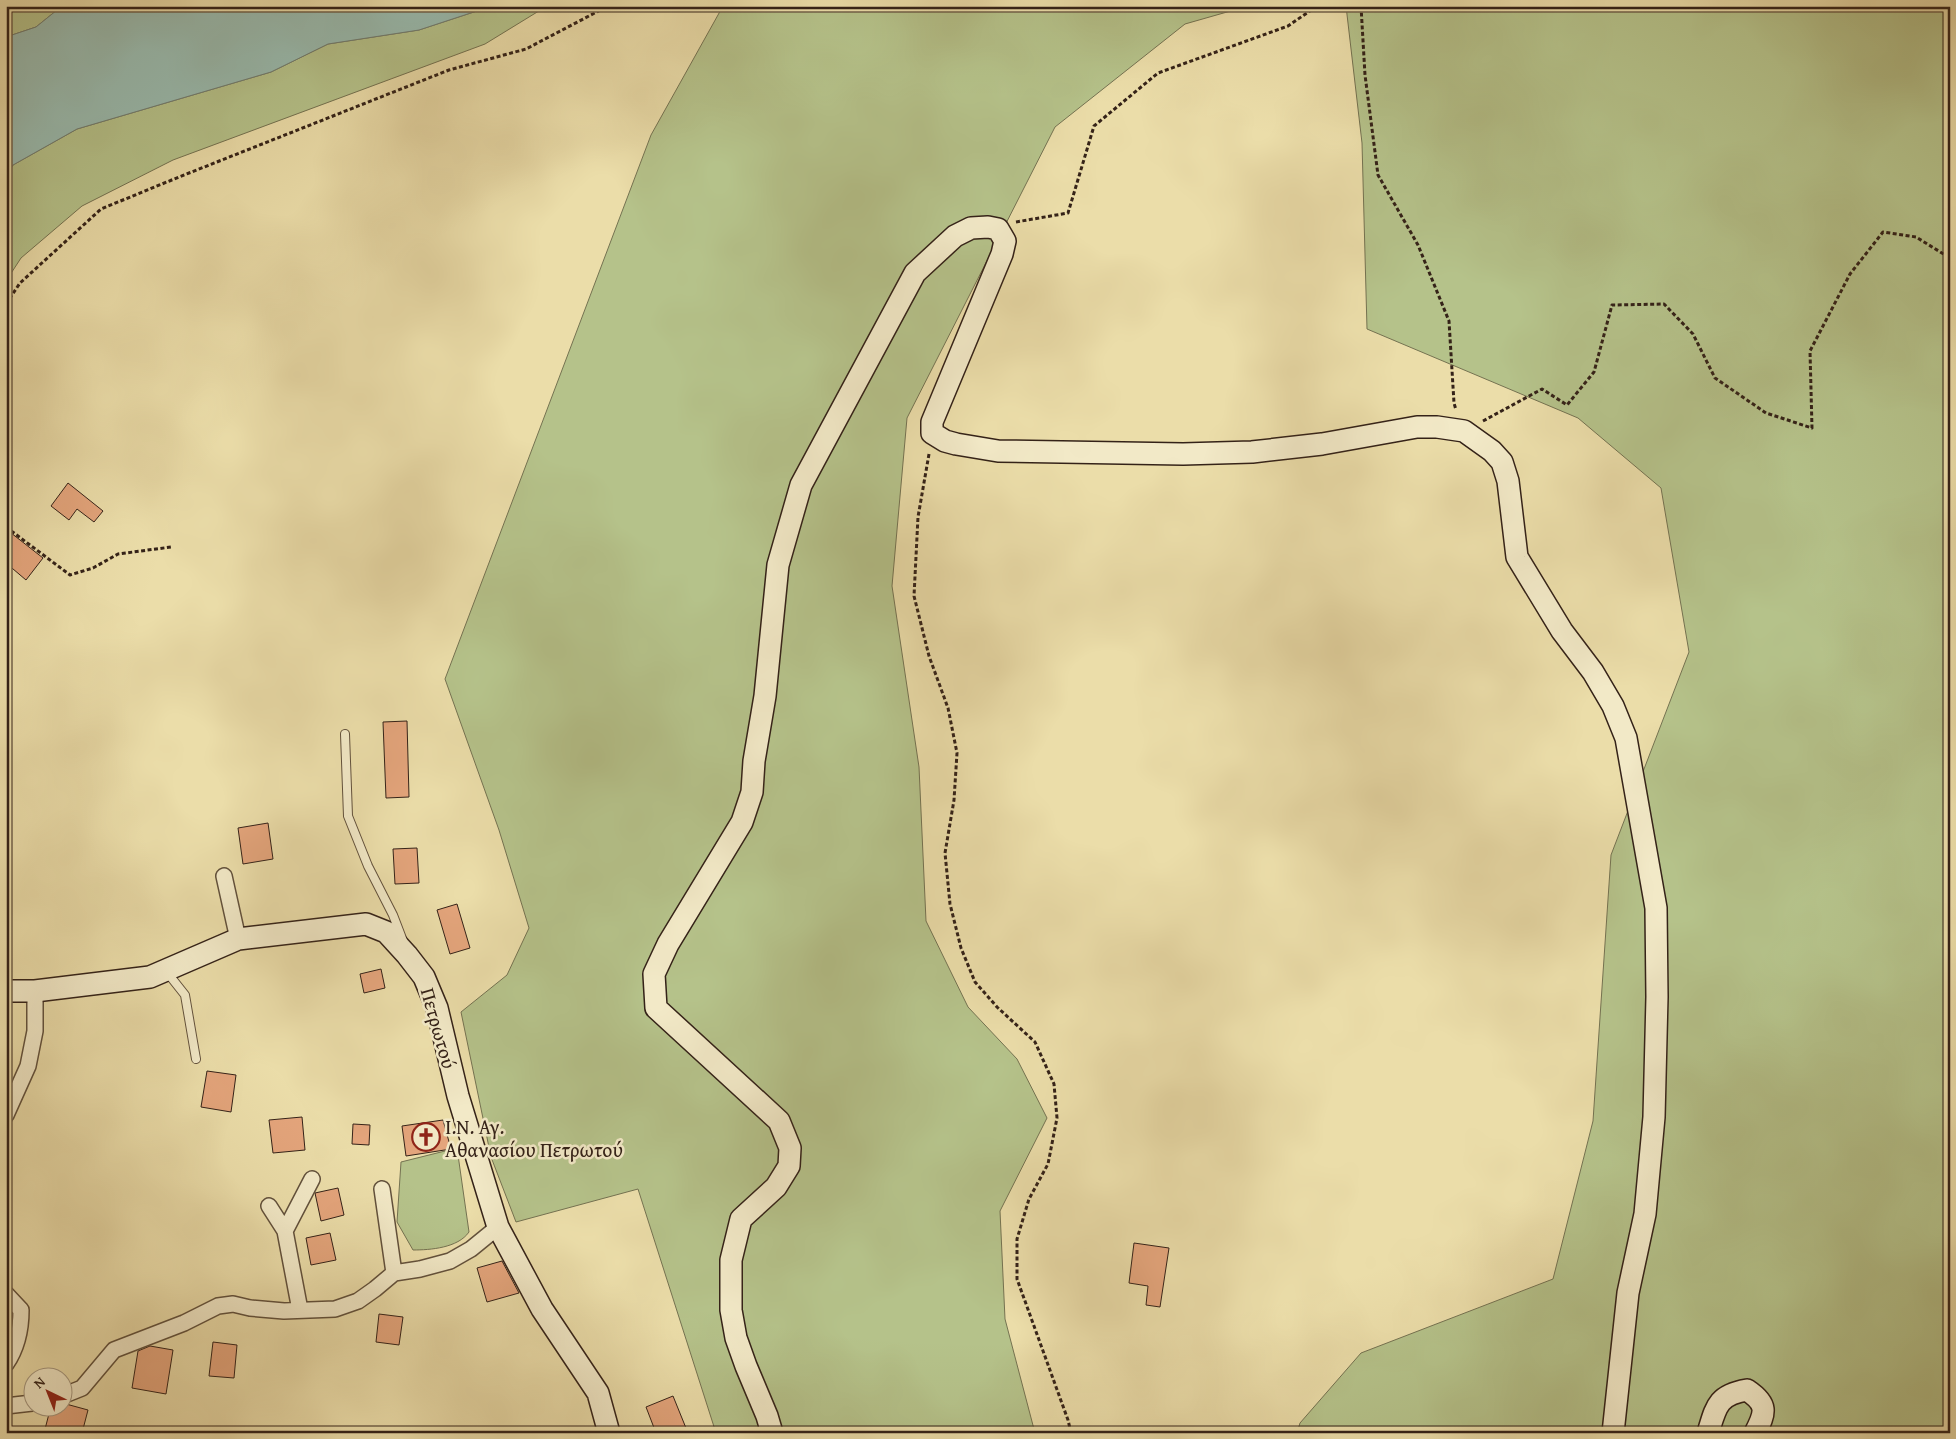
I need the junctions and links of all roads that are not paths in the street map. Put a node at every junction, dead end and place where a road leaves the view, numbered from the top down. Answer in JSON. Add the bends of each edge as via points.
{"nodes":[{"id":1,"x":345,"y":734,"type":"dead end"},
{"id":2,"x":224,"y":876,"type":"dead end"},
{"id":3,"x":238,"y":939,"type":"junction"},
{"id":4,"x":410,"y":959,"type":"junction"},
{"id":5,"x":166,"y":970,"type":"junction"},
{"id":6,"x":6,"y":991,"type":"edge"},
{"id":7,"x":35,"y":991,"type":"junction"},
{"id":8,"x":196,"y":1059,"type":"dead end"},
{"id":9,"x":6,"y":1115,"type":"edge"},
{"id":10,"x":312,"y":1179,"type":"dead end"},
{"id":11,"x":382,"y":1189,"type":"dead end"},
{"id":12,"x":269,"y":1206,"type":"dead end"},
{"id":13,"x":498,"y":1227,"type":"junction"},
{"id":14,"x":285,"y":1231,"type":"junction"},
{"id":15,"x":394,"y":1272,"type":"junction"},
{"id":16,"x":6,"y":1294,"type":"edge"},
{"id":17,"x":300,"y":1310,"type":"junction"},
{"id":18,"x":6,"y":1364,"type":"edge"},
{"id":19,"x":72,"y":1392,"type":"edge"},
{"id":20,"x":22,"y":1404,"type":"edge"},
{"id":21,"x":6,"y":1406,"type":"edge"},
{"id":22,"x":609,"y":1433,"type":"edge"},
{"id":23,"x":772,"y":1433,"type":"edge"},
{"id":24,"x":1613,"y":1433,"type":"edge"},
{"id":25,"x":1708,"y":1433,"type":"edge"},
{"id":26,"x":1755,"y":1433,"type":"edge"}],
"edges":[{"from":1,"to":4,"type":"lane","via":[[348,816]]},
{"from":2,"to":3,"type":"street"},
{"from":3,"to":4,"type":"street","name":"Πετρωτού","via":[[366,924],[386,932]]},
{"from":3,"to":5,"type":"street","name":"Πετρωτού"},
{"from":4,"to":13,"type":"street","name":"Πετρωτού","via":[[424,977],[436,1008],[458,1096]]},
{"from":5,"to":7,"type":"street","name":"Πετρωτού","via":[[150,977]]},
{"from":5,"to":8,"type":"lane","via":[[185,995]]},
{"from":6,"to":7,"type":"street","name":"Πετρωτού"},
{"from":7,"to":9,"type":"street","via":[[35,1031],[28,1066]]},
{"from":10,"to":14,"type":"street"},
{"from":11,"to":15,"type":"street"},
{"from":12,"to":14,"type":"street"},
{"from":13,"to":15,"type":"street","via":[[471,1250],[450,1261]]},
{"from":13,"to":22,"type":"street","name":"Πετρωτού","via":[[542,1309],[598,1393]]},
{"from":14,"to":17,"type":"street"},
{"from":15,"to":17,"type":"street","via":[[358,1301],[335,1309]]},
{"from":16,"to":18,"type":"street","via":[[21,1310],[21,1328]]},
{"from":17,"to":19,"type":"street","via":[[233,1304],[218,1306],[114,1350],[82,1388]]},
{"from":20,"to":21,"type":"street"},
{"from":23,"to":24,"type":"street","via":[[736,1338],[730,1310],[731,1260],[741,1219],[776,1187],[789,1166],[790,1148],[779,1121],[656,1008],[654,974],[668,944],[742,822],[752,792],[778,565],[801,486],[914,273],[955,236],[971,228],[988,227],[998,230],[1004,241],[1002,254],[932,422],[932,433],[945,441],[998,451],[1183,454],[1252,452],[1322,444],[1417,427],[1437,427],[1464,431],[1502,462],[1508,481],[1517,557],[1562,631],[1593,672],[1613,706],[1626,738],[1656,908],[1654,1117],[1645,1214],[1628,1293]]},
{"from":25,"to":26,"type":"street","via":[[1717,1404],[1734,1392],[1747,1390],[1759,1398],[1763,1407],[1763,1417]]}]}
